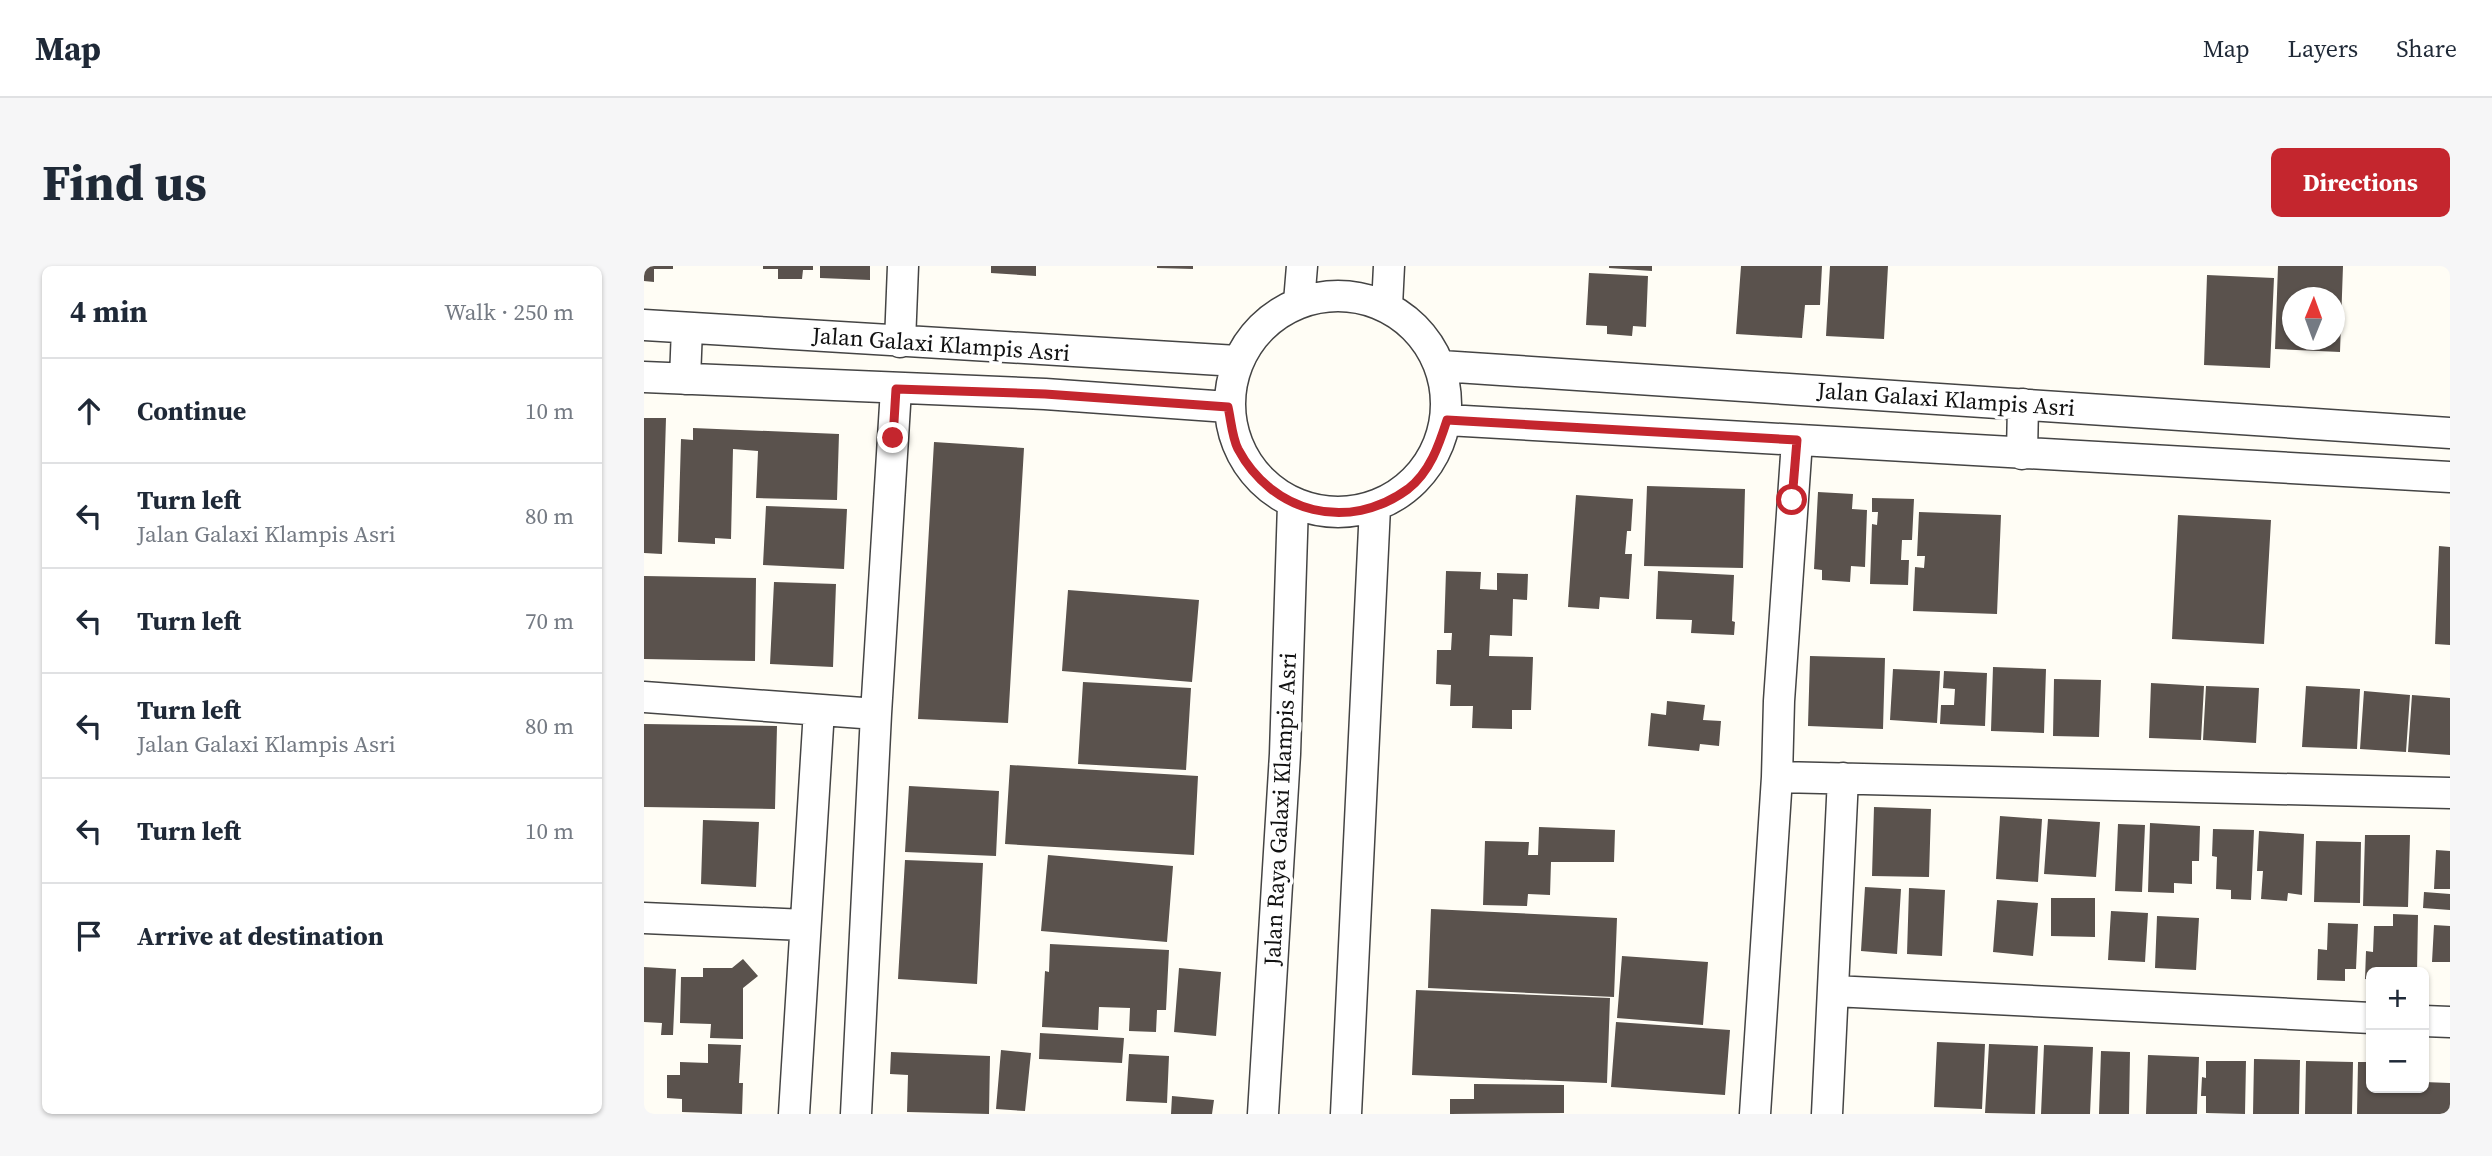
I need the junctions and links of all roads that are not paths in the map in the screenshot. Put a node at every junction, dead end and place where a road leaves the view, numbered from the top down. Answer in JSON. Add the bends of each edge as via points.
{"nodes":[{"id":1,"x":903,"y":266,"type":"edge"},
{"id":2,"x":1302,"y":266,"type":"edge"},
{"id":3,"x":1389,"y":266,"type":"edge"},
{"id":4,"x":1299,"y":302,"type":"junction"},
{"id":5,"x":1387,"y":306,"type":"junction"},
{"id":6,"x":644,"y":325,"type":"edge"},
{"id":7,"x":687,"y":328,"type":"junction"},
{"id":8,"x":900,"y":342,"type":"junction"},
{"id":9,"x":1237,"y":361,"type":"junction"},
{"id":10,"x":1441,"y":366,"type":"junction"},
{"id":11,"x":644,"y":377,"type":"edge"},
{"id":12,"x":685,"y":379,"type":"junction"},
{"id":13,"x":896,"y":389,"type":"junction"},
{"id":14,"x":2024,"y":404,"type":"junction"},
{"id":15,"x":1228,"y":407,"type":"junction"},
{"id":16,"x":1447,"y":420,"type":"junction"},
{"id":17,"x":2450,"y":433,"type":"edge"},
{"id":18,"x":1797,"y":440,"type":"junction"},
{"id":19,"x":2022,"y":454,"type":"junction"},
{"id":20,"x":2450,"y":477,"type":"edge"},
{"id":21,"x":1293,"y":504,"type":"junction"},
{"id":22,"x":1375,"y":508,"type":"junction"},
{"id":23,"x":644,"y":697,"type":"edge"},
{"id":24,"x":818,"y":710,"type":"junction"},
{"id":25,"x":876,"y":714,"type":"junction"},
{"id":26,"x":1777,"y":777,"type":"junction"},
{"id":27,"x":1843,"y":778,"type":"junction"},
{"id":28,"x":2450,"y":793,"type":"edge"},
{"id":29,"x":644,"y":918,"type":"edge"},
{"id":30,"x":805,"y":925,"type":"junction"},
{"id":31,"x":1834,"y":991,"type":"junction"},
{"id":32,"x":2366,"y":1018,"type":"edge"},
{"id":33,"x":2429,"y":1021,"type":"edge"},
{"id":34,"x":2450,"y":1023,"type":"edge"},
{"id":35,"x":794,"y":1114,"type":"edge"},
{"id":36,"x":856,"y":1114,"type":"edge"},
{"id":37,"x":1263,"y":1114,"type":"edge"},
{"id":38,"x":1346,"y":1114,"type":"edge"},
{"id":39,"x":1755,"y":1114,"type":"edge"},
{"id":40,"x":1828,"y":1114,"type":"edge"}],
"edges":[{"from":1,"to":8,"type":"street"},
{"from":2,"to":4,"type":"street"},
{"from":3,"to":5,"type":"street"},
{"from":4,"to":5,"type":"street","via":[[1343,295]]},
{"from":4,"to":9,"type":"street","via":[[1262,325]]},
{"from":5,"to":10,"type":"street","via":[[1420,331]]},
{"from":6,"to":7,"type":"street","name":"Jalan Galaxi Klampis Asri"},
{"from":7,"to":8,"type":"street","name":"Jalan Galaxi Klampis Asri"},
{"from":7,"to":12,"type":"street"},
{"from":8,"to":9,"type":"street","name":"Jalan Galaxi Klampis Asri"},
{"from":9,"to":15,"type":"street"},
{"from":10,"to":14,"type":"street","name":"Jalan Galaxi Klampis Asri"},
{"from":10,"to":16,"type":"street","via":[[1448,393]]},
{"from":11,"to":12,"type":"street","name":"Jalan Galaxi Klampis Asri"},
{"from":12,"to":13,"type":"street","name":"Jalan Galaxi Klampis Asri"},
{"from":13,"to":15,"type":"street","name":"Jalan Galaxi Klampis Asri"},
{"from":13,"to":25,"type":"street"},
{"from":14,"to":17,"type":"street","name":"Jalan Galaxi Klampis Asri"},
{"from":14,"to":19,"type":"street"},
{"from":15,"to":21,"type":"street","via":[[1237,447],[1259,481]]},
{"from":16,"to":18,"type":"street"},
{"from":16,"to":22,"type":"street","via":[[1426,468],[1409,488]]},
{"from":18,"to":19,"type":"street"},
{"from":18,"to":26,"type":"street"},
{"from":19,"to":20,"type":"street"},
{"from":21,"to":22,"type":"street","via":[[1334,514]]},
{"from":21,"to":37,"type":"street","name":"Jalan Raya Galaxi Klampis Asri","via":[[1285,754]]},
{"from":22,"to":38,"type":"street"},
{"from":23,"to":24,"type":"street"},
{"from":24,"to":25,"type":"street"},
{"from":24,"to":30,"type":"street"},
{"from":25,"to":36,"type":"street"},
{"from":26,"to":27,"type":"street"},
{"from":26,"to":39,"type":"street"},
{"from":27,"to":28,"type":"street"},
{"from":27,"to":31,"type":"street"},
{"from":29,"to":30,"type":"street"},
{"from":30,"to":35,"type":"street"},
{"from":31,"to":32,"type":"street"},
{"from":31,"to":40,"type":"street"},
{"from":33,"to":34,"type":"street"}]}
